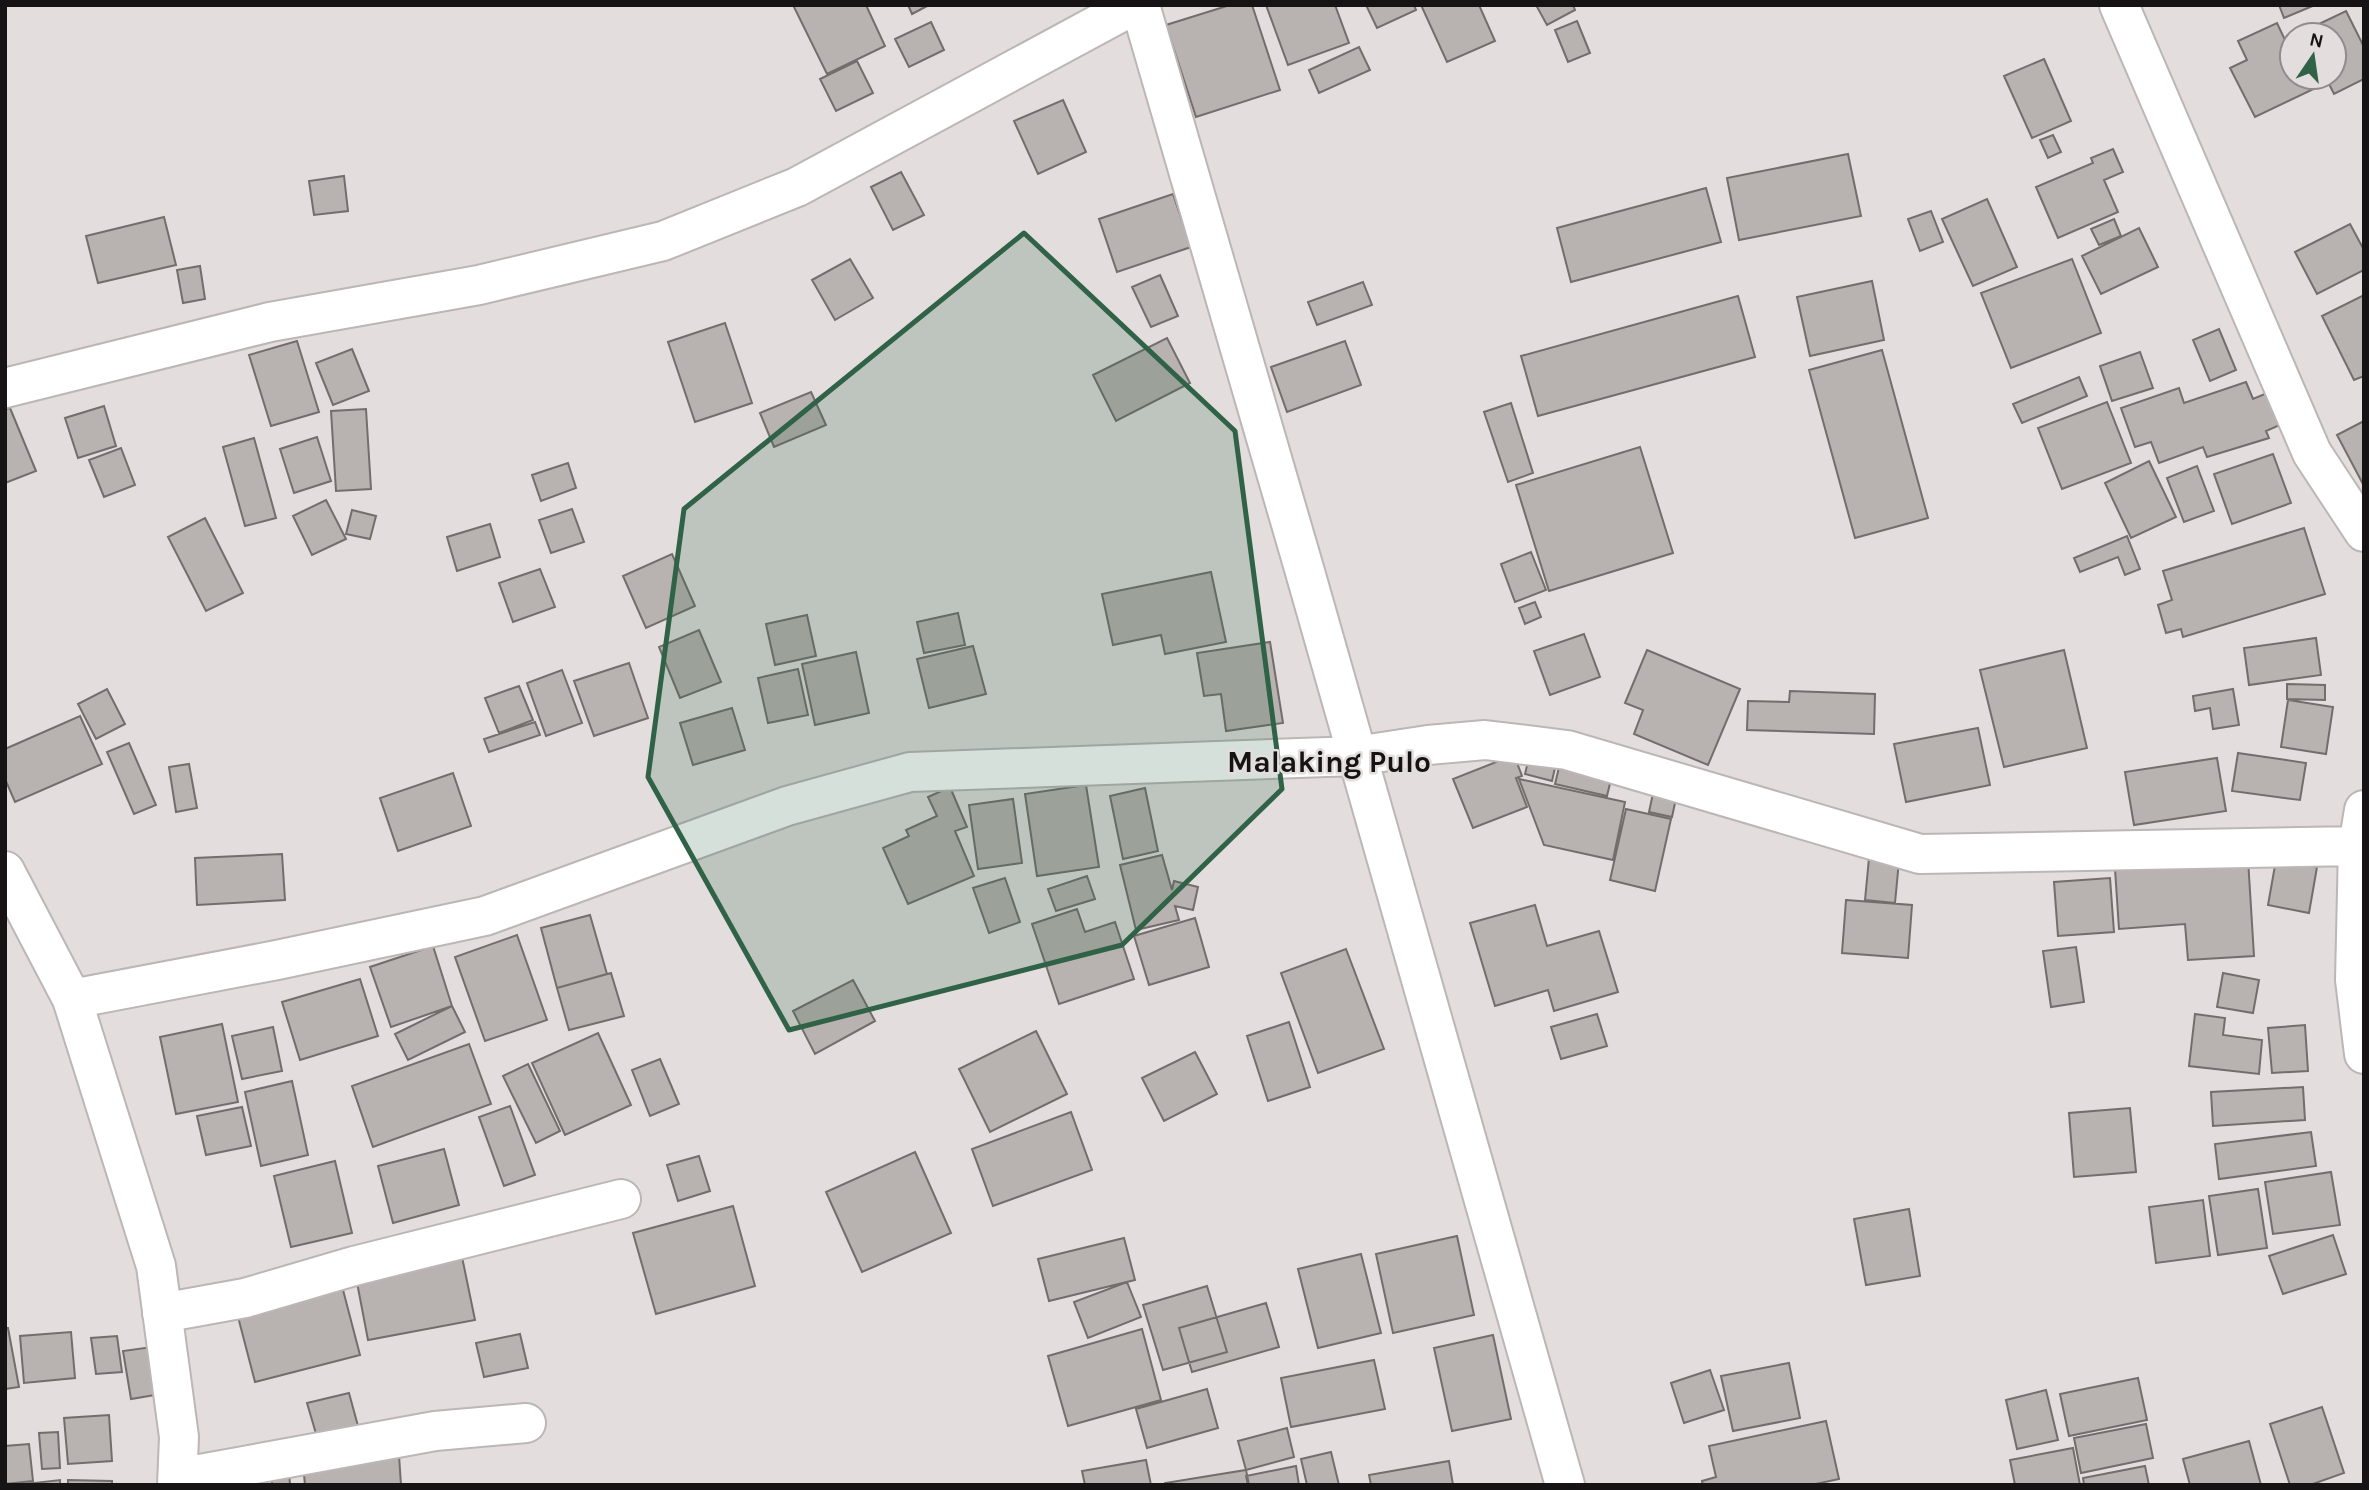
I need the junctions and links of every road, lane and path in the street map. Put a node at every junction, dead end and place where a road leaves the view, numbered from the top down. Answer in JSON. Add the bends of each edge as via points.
{"nodes":[{"id":1,"x":1134,"y":5,"type":"edge"},
{"id":2,"x":1140,"y":5,"type":"edge"},
{"id":3,"x":2119,"y":5,"type":"edge"},
{"id":4,"x":5,"y":388,"type":"edge"},
{"id":5,"x":2364,"y":532,"type":"edge"},
{"id":6,"x":1356,"y":756,"type":"junction"},
{"id":7,"x":2361,"y":828,"type":"edge"},
{"id":8,"x":5,"y":870,"type":"edge"},
{"id":9,"x":72,"y":999,"type":"junction"},
{"id":10,"x":2364,"y":1054,"type":"edge"},
{"id":11,"x":621,"y":1199,"type":"dead end"},
{"id":12,"x":162,"y":1313,"type":"junction"},
{"id":13,"x":526,"y":1423,"type":"dead end"},
{"id":14,"x":178,"y":1481,"type":"edge"},
{"id":15,"x":1565,"y":1485,"type":"edge"}],
"edges":[{"from":1,"to":4,"type":"street","via":[[797,187],[663,241],[479,285],[270,323]]},
{"from":2,"to":6,"type":"street","via":[[1254,388]]},
{"from":3,"to":5,"type":"street","via":[[2312,453]]},
{"from":6,"to":7,"type":"street","via":[[1485,740],[1567,750],[1920,855]]},
{"from":6,"to":9,"type":"street","via":[[910,772],[787,806],[485,916]]},
{"from":6,"to":15,"type":"street"},
{"from":7,"to":10,"type":"street","via":[[2355,980]]},
{"from":8,"to":9,"type":"street"},
{"from":9,"to":12,"type":"street","via":[[156,1266]]},
{"from":11,"to":12,"type":"street","via":[[245,1298]]},
{"from":12,"to":14,"type":"street","via":[[179,1437]]},
{"from":13,"to":14,"type":"street","via":[[435,1431]]}]}
